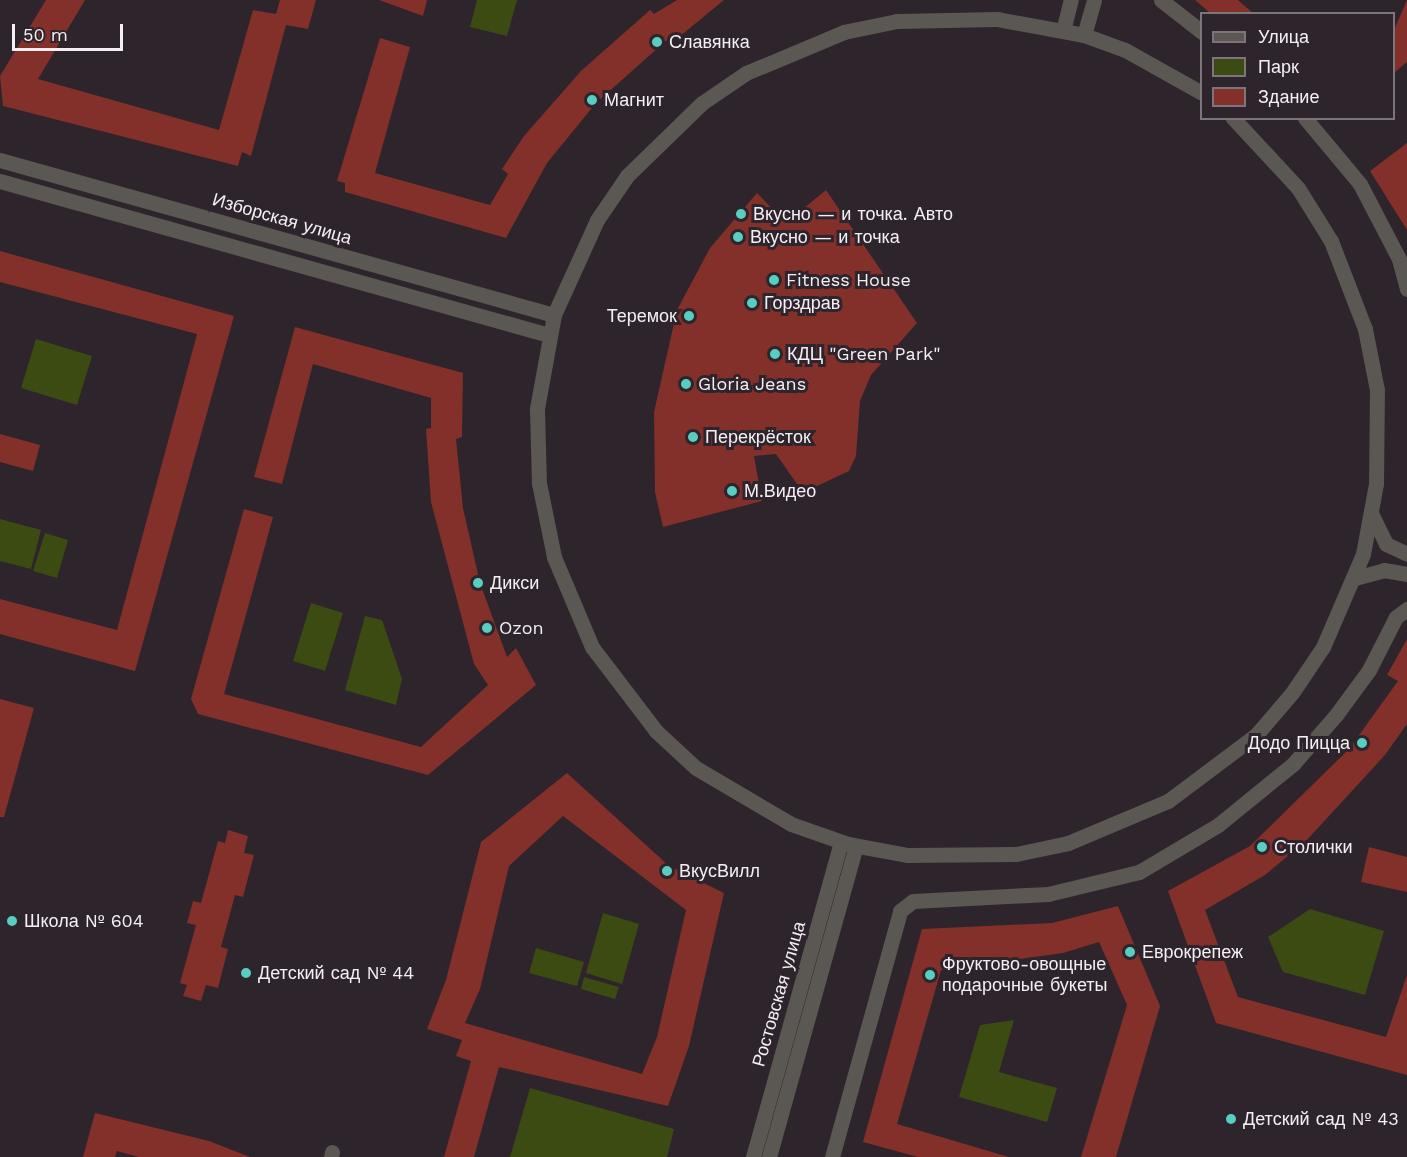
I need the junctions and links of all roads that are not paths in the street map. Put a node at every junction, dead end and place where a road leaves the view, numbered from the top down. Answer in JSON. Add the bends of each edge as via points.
{"nodes":[{"id":1,"x":1071,"y":0,"type":"edge"},
{"id":2,"x":1094,"y":0,"type":"edge"},
{"id":3,"x":1161,"y":0,"type":"edge"},
{"id":4,"x":1200,"y":30,"type":"edge"},
{"id":5,"x":1063,"y":31,"type":"junction"},
{"id":6,"x":1084,"y":35,"type":"junction"},
{"id":7,"x":1200,"y":92,"type":"edge"},
{"id":8,"x":1235,"y":120,"type":"edge"},
{"id":9,"x":1307,"y":120,"type":"edge"},
{"id":10,"x":0,"y":160,"type":"edge"},
{"id":11,"x":0,"y":181,"type":"edge"},
{"id":12,"x":1407,"y":289,"type":"edge"},
{"id":13,"x":554,"y":315,"type":"junction"},
{"id":14,"x":549,"y":335,"type":"junction"},
{"id":15,"x":1372,"y":515,"type":"junction"},
{"id":16,"x":1407,"y":554,"type":"edge"},
{"id":17,"x":1407,"y":574,"type":"edge"},
{"id":18,"x":1355,"y":578,"type":"junction"},
{"id":19,"x":1407,"y":609,"type":"edge"},
{"id":20,"x":849,"y":844,"type":"junction"},
{"id":21,"x":753,"y":1157,"type":"edge"},
{"id":22,"x":769,"y":1157,"type":"edge"},
{"id":23,"x":832,"y":1157,"type":"edge"}],
"edges":[{"from":1,"to":5,"type":"street"},
{"from":2,"to":6,"type":"street"},
{"from":3,"to":4,"type":"street"},
{"from":5,"to":6,"type":"street"},
{"from":5,"to":13,"type":"street","via":[[997,19],[897,21],[844,32],[746,74],[702,103],[627,176],[597,220]]},
{"from":6,"to":7,"type":"street","via":[[1135,56]]},
{"from":8,"to":15,"type":"street","via":[[1298,188],[1331,241],[1356,299],[1372,359],[1379,422]]},
{"from":9,"to":12,"type":"street","via":[[1359,184],[1399,259]]},
{"from":10,"to":13,"type":"street","name":"Изборская улица"},
{"from":11,"to":14,"type":"street"},
{"from":13,"to":14,"type":"street"},
{"from":14,"to":20,"type":"street","via":[[537,409],[539,483],[554,557],[592,647],[649,723],[696,768],[781,819]]},
{"from":15,"to":16,"type":"street","via":[[1386,544]]},
{"from":15,"to":18,"type":"street"},
{"from":17,"to":18,"type":"street","via":[[1384,570]]},
{"from":18,"to":20,"type":"street","via":[[1323,647],[1292,693],[1256,735],[1168,801],[1068,843],[1016,854],[940,857]]},
{"from":19,"to":23,"type":"street","via":[[1396,617],[1369,670],[1293,764],[1218,825],[1168,855],[1139,872],[1048,894],[913,900],[900,911]]},
{"from":20,"to":21,"type":"street","name":"Ростовская улица"},
{"from":20,"to":22,"type":"street","name":"Ростовская улица"}]}
